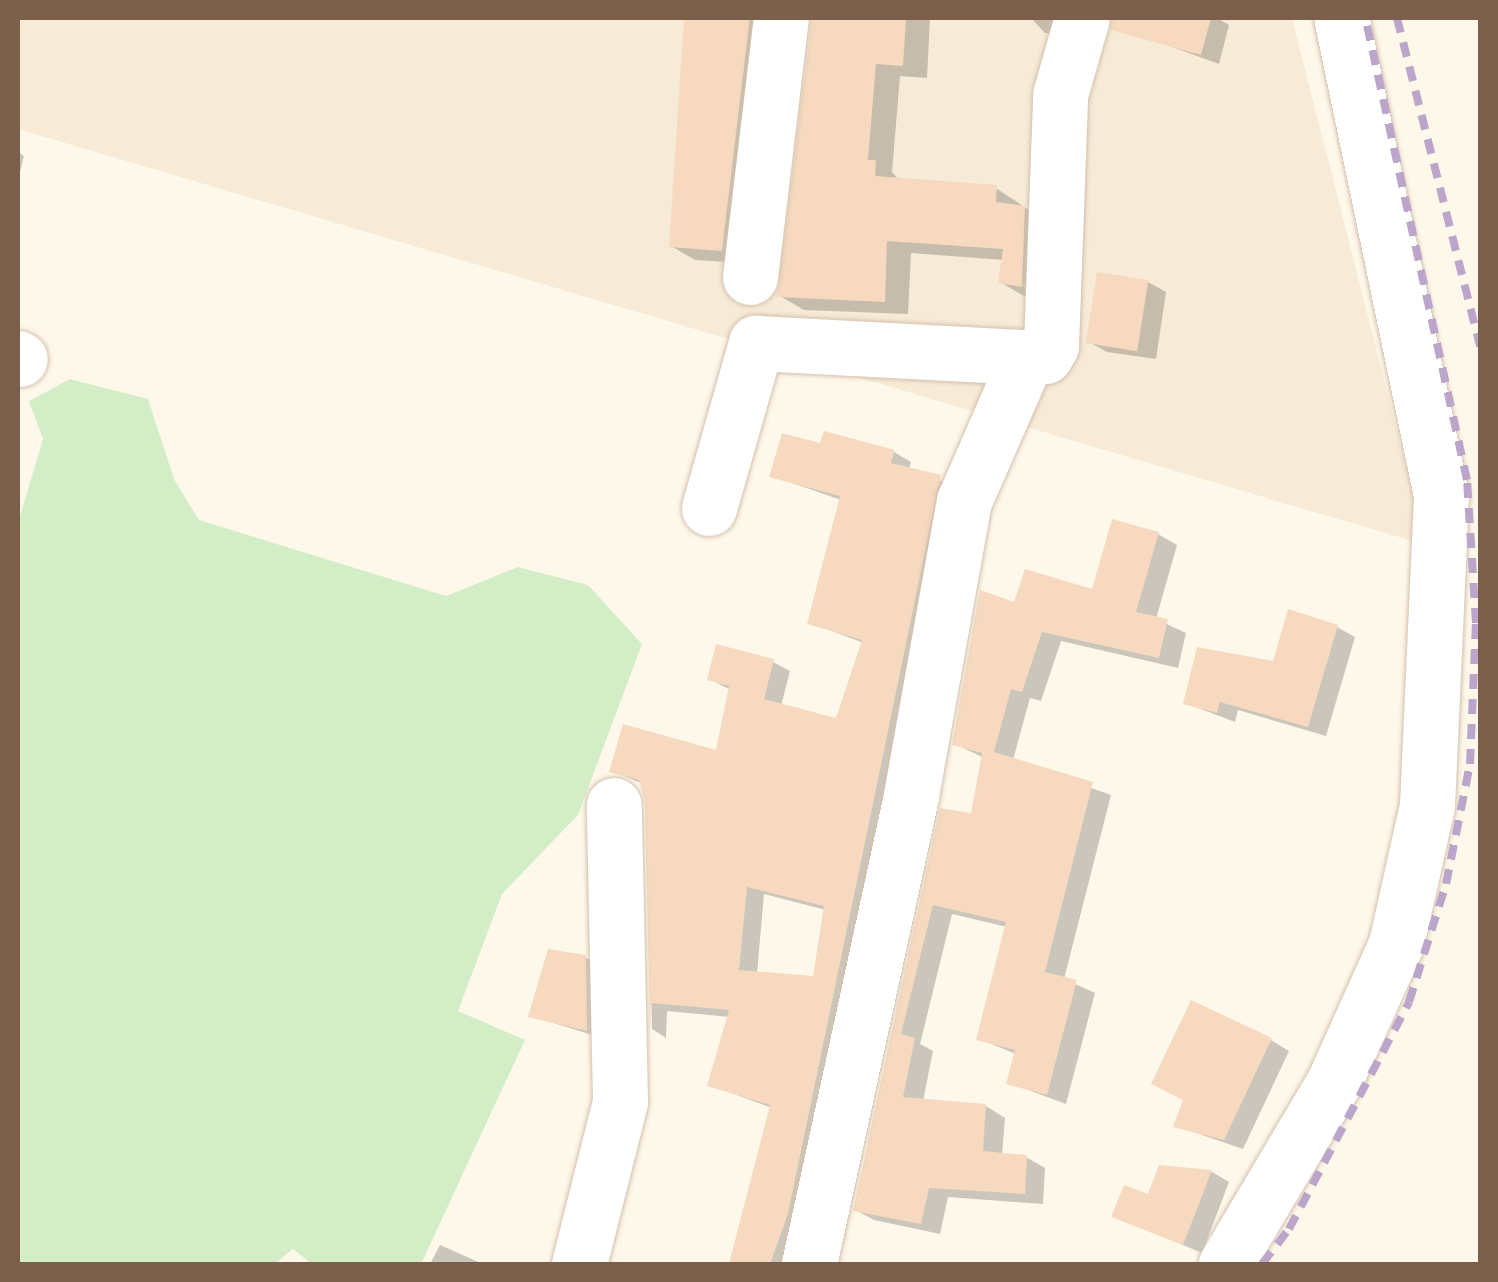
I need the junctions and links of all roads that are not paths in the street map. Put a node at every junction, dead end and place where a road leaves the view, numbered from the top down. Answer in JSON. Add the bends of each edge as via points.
{"nodes":[{"id":1,"x":781,"y":18,"type":"edge"},
{"id":2,"x":1082,"y":18,"type":"edge"},
{"id":3,"x":1340,"y":18,"type":"edge"},
{"id":4,"x":750,"y":277,"type":"dead end"},
{"id":5,"x":1028,"y":358,"type":"junction"},
{"id":6,"x":710,"y":508,"type":"dead end"},
{"id":7,"x":614,"y":805,"type":"dead end"},
{"id":8,"x":579,"y":1264,"type":"edge"},
{"id":9,"x":810,"y":1264,"type":"edge"},
{"id":10,"x":1226,"y":1264,"type":"edge"}],
"edges":[{"from":1,"to":4,"type":"street"},
{"from":2,"to":5,"type":"street","via":[[1060,94],[1051,346],[1045,356]]},
{"from":3,"to":10,"type":"street","via":[[1442,495],[1427,805],[1396,944],[1334,1082]]},
{"from":5,"to":6,"type":"street","via":[[756,343]]},
{"from":5,"to":9,"type":"street","via":[[964,500],[910,795]]},
{"from":7,"to":8,"type":"street","via":[[620,1102]]}]}
